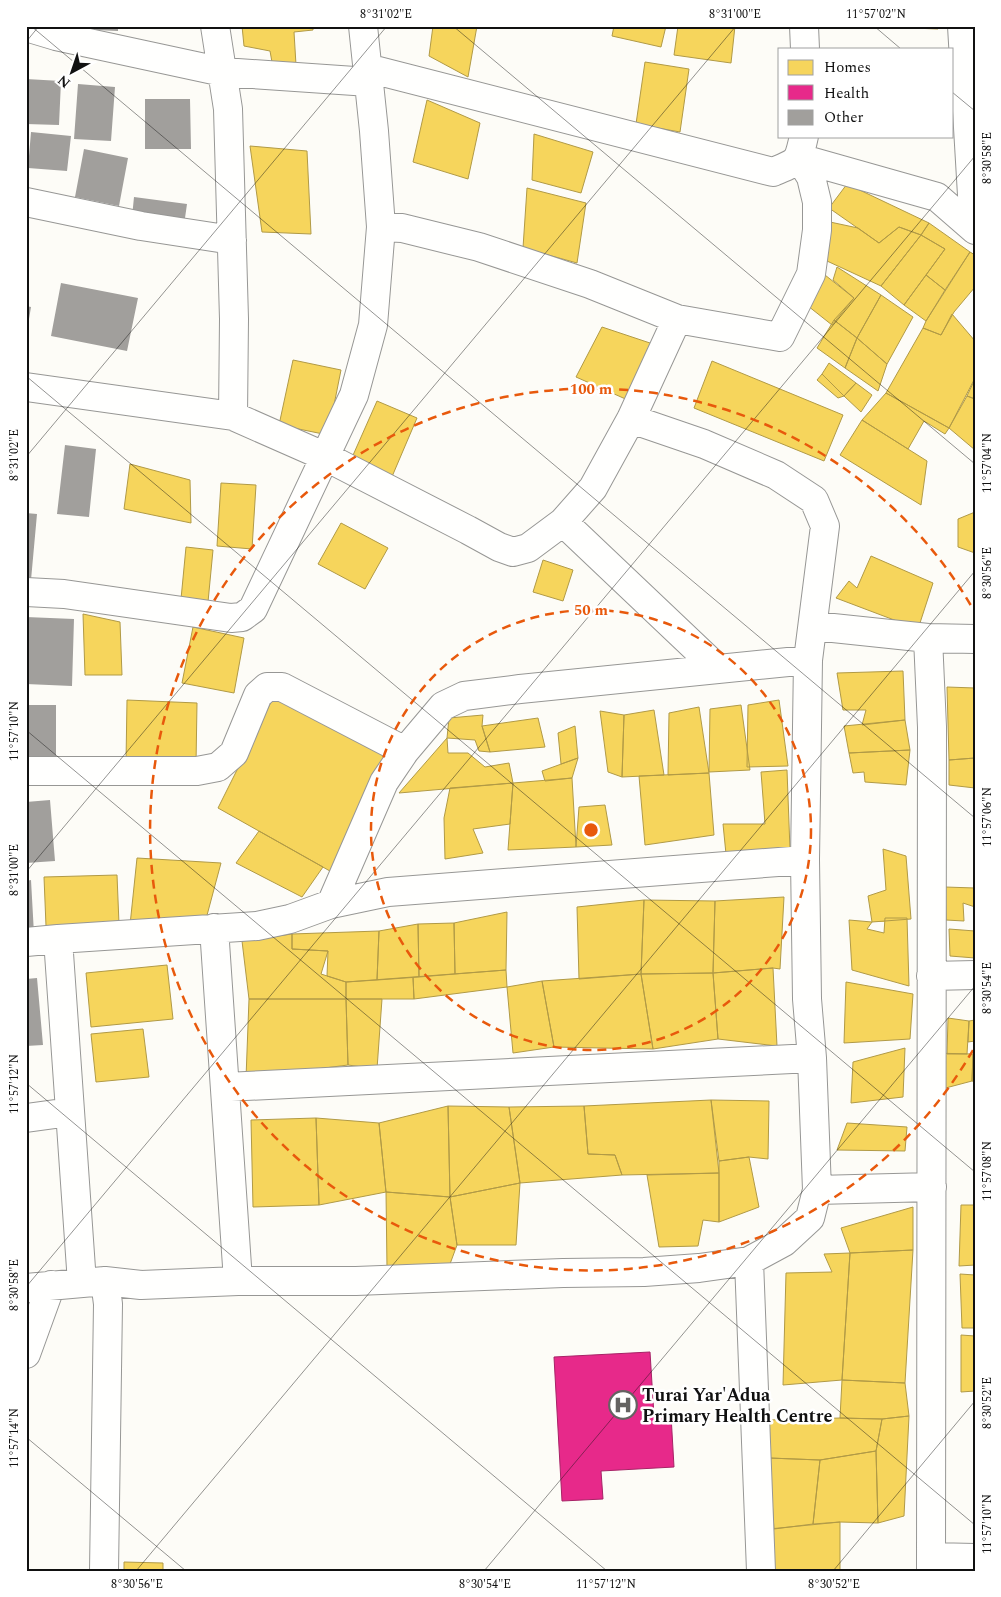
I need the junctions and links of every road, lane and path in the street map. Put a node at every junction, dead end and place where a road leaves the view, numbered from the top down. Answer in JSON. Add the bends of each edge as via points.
{"nodes":[{"id":1,"x":215,"y":26,"type":"edge"},
{"id":2,"x":363,"y":26,"type":"edge"},
{"id":3,"x":804,"y":26,"type":"edge"},
{"id":4,"x":962,"y":26,"type":"edge"},
{"id":5,"x":26,"y":27,"type":"edge"},
{"id":6,"x":805,"y":48,"type":"edge"},
{"id":7,"x":223,"y":72,"type":"junction"},
{"id":8,"x":368,"y":76,"type":"junction"},
{"id":9,"x":801,"y":147,"type":"edge"},
{"id":10,"x":26,"y":202,"type":"edge"},
{"id":11,"x":381,"y":227,"type":"junction"},
{"id":12,"x":975,"y":229,"type":"edge"},
{"id":13,"x":232,"y":240,"type":"junction"},
{"id":14,"x":677,"y":319,"type":"junction"},
{"id":15,"x":26,"y":387,"type":"edge"},
{"id":16,"x":232,"y":416,"type":"junction"},
{"id":17,"x":631,"y":419,"type":"junction"},
{"id":18,"x":326,"y":457,"type":"junction"},
{"id":19,"x":563,"y":522,"type":"junction"},
{"id":20,"x":26,"y":592,"type":"edge"},
{"id":21,"x":814,"y":626,"type":"junction"},
{"id":22,"x":928,"y":638,"type":"junction"},
{"id":23,"x":975,"y":639,"type":"edge"},
{"id":24,"x":808,"y":660,"type":"junction"},
{"id":25,"x":718,"y":669,"type":"junction"},
{"id":26,"x":405,"y":751,"type":"junction"},
{"id":27,"x":26,"y":771,"type":"edge"},
{"id":28,"x":805,"y":860,"type":"junction"},
{"id":29,"x":331,"y":904,"type":"junction"},
{"id":30,"x":214,"y":928,"type":"junction"},
{"id":31,"x":58,"y":939,"type":"junction"},
{"id":32,"x":26,"y":942,"type":"edge"},
{"id":33,"x":931,"y":976,"type":"junction"},
{"id":34,"x":975,"y":976,"type":"edge"},
{"id":35,"x":812,"y":1058,"type":"junction"},
{"id":36,"x":226,"y":1087,"type":"junction"},
{"id":37,"x":70,"y":1112,"type":"junction"},
{"id":38,"x":26,"y":1118,"type":"edge"},
{"id":39,"x":932,"y":1187,"type":"junction"},
{"id":40,"x":817,"y":1190,"type":"junction"},
{"id":41,"x":750,"y":1261,"type":"junction"},
{"id":42,"x":238,"y":1281,"type":"junction"},
{"id":43,"x":94,"y":1282,"type":"junction"},
{"id":44,"x":38,"y":1287,"type":"edge"},
{"id":45,"x":26,"y":1354,"type":"edge"},
{"id":46,"x":975,"y":1558,"type":"edge"},
{"id":47,"x":931,"y":1564,"type":"edge"},
{"id":48,"x":104,"y":1571,"type":"edge"},
{"id":49,"x":761,"y":1571,"type":"edge"}],
"edges":[{"from":1,"to":7,"type":"street"},
{"from":2,"to":8,"type":"street"},
{"from":3,"to":6,"type":"street"},
{"from":4,"to":12,"type":"street"},
{"from":5,"to":7,"type":"street"},
{"from":7,"to":8,"type":"street"},
{"from":7,"to":13,"type":"street","via":[[228,108]]},
{"from":8,"to":9,"type":"street","via":[[773,172],[791,164]]},
{"from":8,"to":11,"type":"street"},
{"from":9,"to":12,"type":"street","via":[[937,197]]},
{"from":9,"to":14,"type":"street","via":[[817,202],[817,230],[811,274],[780,337]]},
{"from":10,"to":13,"type":"street","via":[[141,226]]},
{"from":11,"to":14,"type":"street","via":[[402,228],[479,246],[590,284]]},
{"from":11,"to":18,"type":"street","via":[[373,325],[354,395]]},
{"from":13,"to":16,"type":"street"},
{"from":14,"to":17,"type":"street"},
{"from":15,"to":16,"type":"street"},
{"from":16,"to":18,"type":"street"},
{"from":17,"to":19,"type":"street","via":[[594,488]]},
{"from":17,"to":21,"type":"street","via":[[704,444],[776,475],[814,500],[825,526]]},
{"from":18,"to":19,"type":"street","via":[[514,552],[528,548]]},
{"from":18,"to":20,"type":"street","via":[[253,609],[242,617]]},
{"from":19,"to":25,"type":"street"},
{"from":21,"to":22,"type":"street"},
{"from":21,"to":24,"type":"street"},
{"from":22,"to":23,"type":"street"},
{"from":22,"to":33,"type":"street","via":[[932,727]]},
{"from":24,"to":25,"type":"street"},
{"from":24,"to":28,"type":"street"},
{"from":25,"to":26,"type":"street","via":[[464,696],[443,706]]},
{"from":26,"to":27,"type":"street","via":[[282,687],[268,687],[258,695],[234,753],[218,767],[197,772]]},
{"from":26,"to":29,"type":"street","via":[[384,782]]},
{"from":28,"to":29,"type":"street","via":[[388,892]]},
{"from":28,"to":35,"type":"street","via":[[807,999]]},
{"from":29,"to":30,"type":"street","via":[[290,919],[257,926]]},
{"from":30,"to":31,"type":"street"},
{"from":30,"to":36,"type":"street"},
{"from":31,"to":32,"type":"street"},
{"from":31,"to":37,"type":"street"},
{"from":33,"to":34,"type":"street"},
{"from":33,"to":39,"type":"street"},
{"from":35,"to":36,"type":"street"},
{"from":35,"to":40,"type":"street"},
{"from":36,"to":42,"type":"street"},
{"from":37,"to":38,"type":"street"},
{"from":37,"to":43,"type":"street"},
{"from":39,"to":40,"type":"street"},
{"from":39,"to":47,"type":"street"},
{"from":40,"to":41,"type":"street","via":[[810,1218],[784,1242]]},
{"from":41,"to":42,"type":"street","via":[[644,1272],[356,1281]]},
{"from":41,"to":49,"type":"street"},
{"from":42,"to":43,"type":"street","via":[[142,1285]]},
{"from":43,"to":44,"type":"street"},
{"from":43,"to":48,"type":"street","via":[[108,1312]]},
{"from":44,"to":45,"type":"street"},
{"from":46,"to":47,"type":"street"}]}
